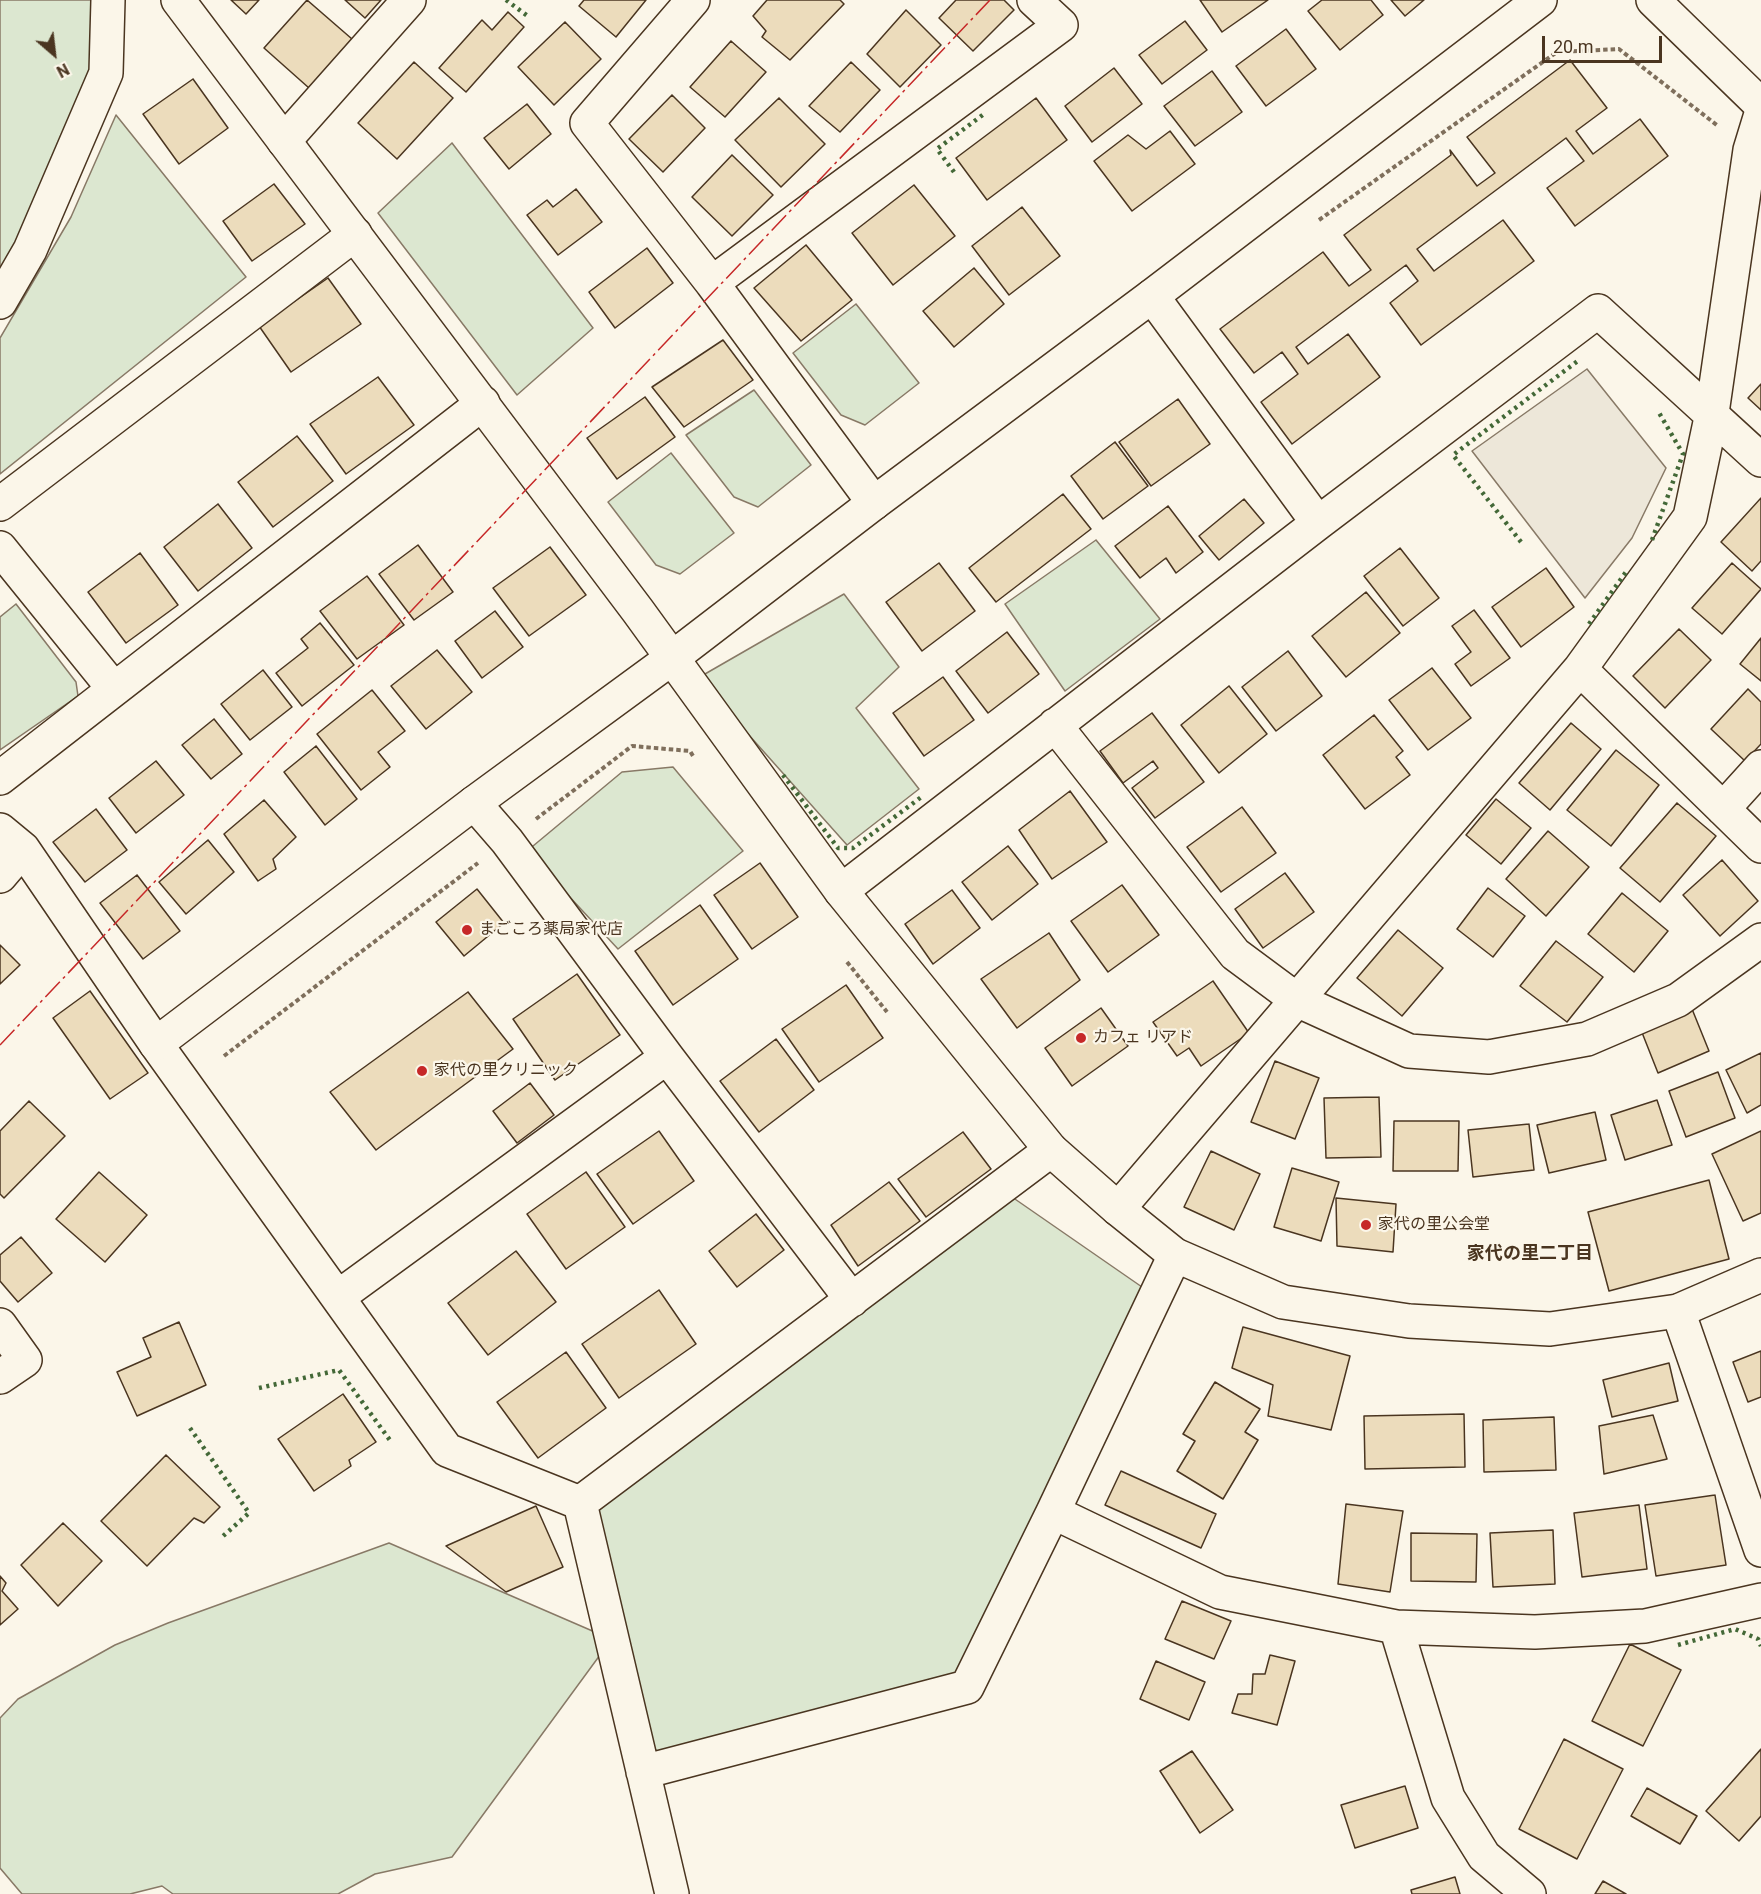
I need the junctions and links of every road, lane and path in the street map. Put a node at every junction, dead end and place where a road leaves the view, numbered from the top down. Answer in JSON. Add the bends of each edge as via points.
{"nodes":[{"id":1,"x":108,"y":0,"type":"edge"},
{"id":2,"x":178,"y":0,"type":"edge"},
{"id":3,"x":409,"y":0,"type":"edge"},
{"id":4,"x":693,"y":0,"type":"edge"},
{"id":5,"x":1034,"y":0,"type":"edge"},
{"id":6,"x":1540,"y":0,"type":"edge"},
{"id":7,"x":1653,"y":0,"type":"edge"},
{"id":8,"x":1761,"y":105,"type":"edge"},
{"id":9,"x":1761,"y":114,"type":"edge"},
{"id":10,"x":284,"y":141,"type":"junction"},
{"id":11,"x":1750,"y":150,"type":"junction"},
{"id":12,"x":1316,"y":222,"type":"dead end"},
{"id":13,"x":355,"y":234,"type":"junction"},
{"id":14,"x":712,"y":283,"type":"junction"},
{"id":15,"x":1152,"y":296,"type":"junction"},
{"id":16,"x":0,"y":302,"type":"edge"},
{"id":17,"x":483,"y":403,"type":"junction"},
{"id":18,"x":1712,"y":413,"type":"junction"},
{"id":19,"x":1761,"y":460,"type":"edge"},
{"id":20,"x":874,"y":503,"type":"junction"},
{"id":21,"x":0,"y":504,"type":"edge"},
{"id":22,"x":1318,"y":524,"type":"junction"},
{"id":23,"x":0,"y":548,"type":"edge"},
{"id":24,"x":672,"y":658,"type":"junction"},
{"id":25,"x":1580,"y":669,"type":"junction"},
{"id":26,"x":114,"y":690,"type":"junction"},
{"id":27,"x":1056,"y":725,"type":"junction"},
{"id":28,"x":1761,"y":767,"type":"edge"},
{"id":29,"x":0,"y":778,"type":"edge"},
{"id":30,"x":474,"y":803,"type":"junction"},
{"id":31,"x":1723,"y":809,"type":"junction"},
{"id":32,"x":11,"y":840,"type":"edge"},
{"id":33,"x":1761,"y":846,"type":"edge"},
{"id":34,"x":0,"y":876,"type":"edge"},
{"id":35,"x":841,"y":891,"type":"junction"},
{"id":36,"x":1761,"y":940,"type":"edge"},
{"id":37,"x":1297,"y":1000,"type":"junction"},
{"id":38,"x":156,"y":1044,"type":"junction"},
{"id":39,"x":667,"y":1057,"type":"junction"},
{"id":40,"x":1051,"y":1150,"type":"junction"},
{"id":41,"x":1118,"y":1209,"type":"junction"},
{"id":42,"x":1175,"y":1255,"type":"junction"},
{"id":43,"x":1761,"y":1275,"type":"edge"},
{"id":44,"x":338,"y":1297,"type":"junction"},
{"id":45,"x":852,"y":1300,"type":"junction"},
{"id":46,"x":1678,"y":1311,"type":"junction"},
{"id":47,"x":0,"y":1326,"type":"edge"},
{"id":48,"x":0,"y":1377,"type":"edge"},
{"id":49,"x":580,"y":1503,"type":"junction"},
{"id":50,"x":1053,"y":1512,"type":"junction"},
{"id":51,"x":1761,"y":1550,"type":"edge"},
{"id":52,"x":1761,"y":1600,"type":"edge"},
{"id":53,"x":1396,"y":1627,"type":"junction"},
{"id":54,"x":643,"y":1772,"type":"junction"},
{"id":55,"x":672,"y":1894,"type":"edge"},
{"id":56,"x":1529,"y":1894,"type":"edge"}],
"edges":[{"from":1,"to":16,"type":"street","via":[[106,73],[30,250]]},
{"from":2,"to":10,"type":"street"},
{"from":3,"to":10,"type":"street"},
{"from":4,"to":14,"type":"street","via":[[587,123]]},
{"from":5,"to":14,"type":"street","via":[[1060,25]]},
{"from":6,"to":15,"type":"street"},
{"from":7,"to":8,"type":"street"},
{"from":9,"to":11,"type":"street"},
{"from":10,"to":13,"type":"street"},
{"from":11,"to":12,"type":"path","via":[[1619,49],[1557,52]]},
{"from":11,"to":18,"type":"street"},
{"from":13,"to":17,"type":"street"},
{"from":13,"to":21,"type":"street"},
{"from":14,"to":20,"type":"street"},
{"from":15,"to":20,"type":"street"},
{"from":15,"to":22,"type":"street"},
{"from":17,"to":24,"type":"street"},
{"from":17,"to":26,"type":"street"},
{"from":18,"to":19,"type":"street"},
{"from":18,"to":22,"type":"street","via":[[1598,311]]},
{"from":18,"to":25,"type":"street","via":[[1690,517]]},
{"from":20,"to":24,"type":"street"},
{"from":22,"to":27,"type":"street"},
{"from":23,"to":26,"type":"street"},
{"from":24,"to":30,"type":"street"},
{"from":24,"to":35,"type":"street"},
{"from":25,"to":31,"type":"street"},
{"from":25,"to":37,"type":"street"},
{"from":26,"to":29,"type":"street"},
{"from":27,"to":35,"type":"street"},
{"from":27,"to":37,"type":"street","via":[[1235,954]]},
{"from":28,"to":31,"type":"street"},
{"from":30,"to":38,"type":"street"},
{"from":30,"to":39,"type":"street","via":[[507,841]]},
{"from":31,"to":33,"type":"street"},
{"from":32,"to":34,"type":"street"},
{"from":32,"to":38,"type":"street"},
{"from":35,"to":40,"type":"street"},
{"from":36,"to":37,"type":"street","via":[[1678,1000],[1587,1039],[1489,1057],[1409,1051]]},
{"from":37,"to":41,"type":"street"},
{"from":38,"to":44,"type":"street"},
{"from":39,"to":44,"type":"street"},
{"from":39,"to":45,"type":"street"},
{"from":40,"to":41,"type":"street"},
{"from":40,"to":45,"type":"street"},
{"from":41,"to":42,"type":"street"},
{"from":42,"to":46,"type":"street","via":[[1283,1302],[1409,1321],[1550,1329]]},
{"from":42,"to":50,"type":"street"},
{"from":43,"to":46,"type":"street"},
{"from":44,"to":49,"type":"street","via":[[447,1450]]},
{"from":45,"to":49,"type":"street"},
{"from":46,"to":51,"type":"street"},
{"from":47,"to":48,"type":"street","via":[[25,1360]]},
{"from":49,"to":54,"type":"street"},
{"from":50,"to":53,"type":"street","via":[[1220,1592]]},
{"from":50,"to":54,"type":"street","via":[[967,1687]]},
{"from":52,"to":53,"type":"street","via":[[1645,1626],[1535,1632]]},
{"from":53,"to":56,"type":"street","via":[[1448,1798],[1484,1856]]},
{"from":54,"to":55,"type":"street"}]}
